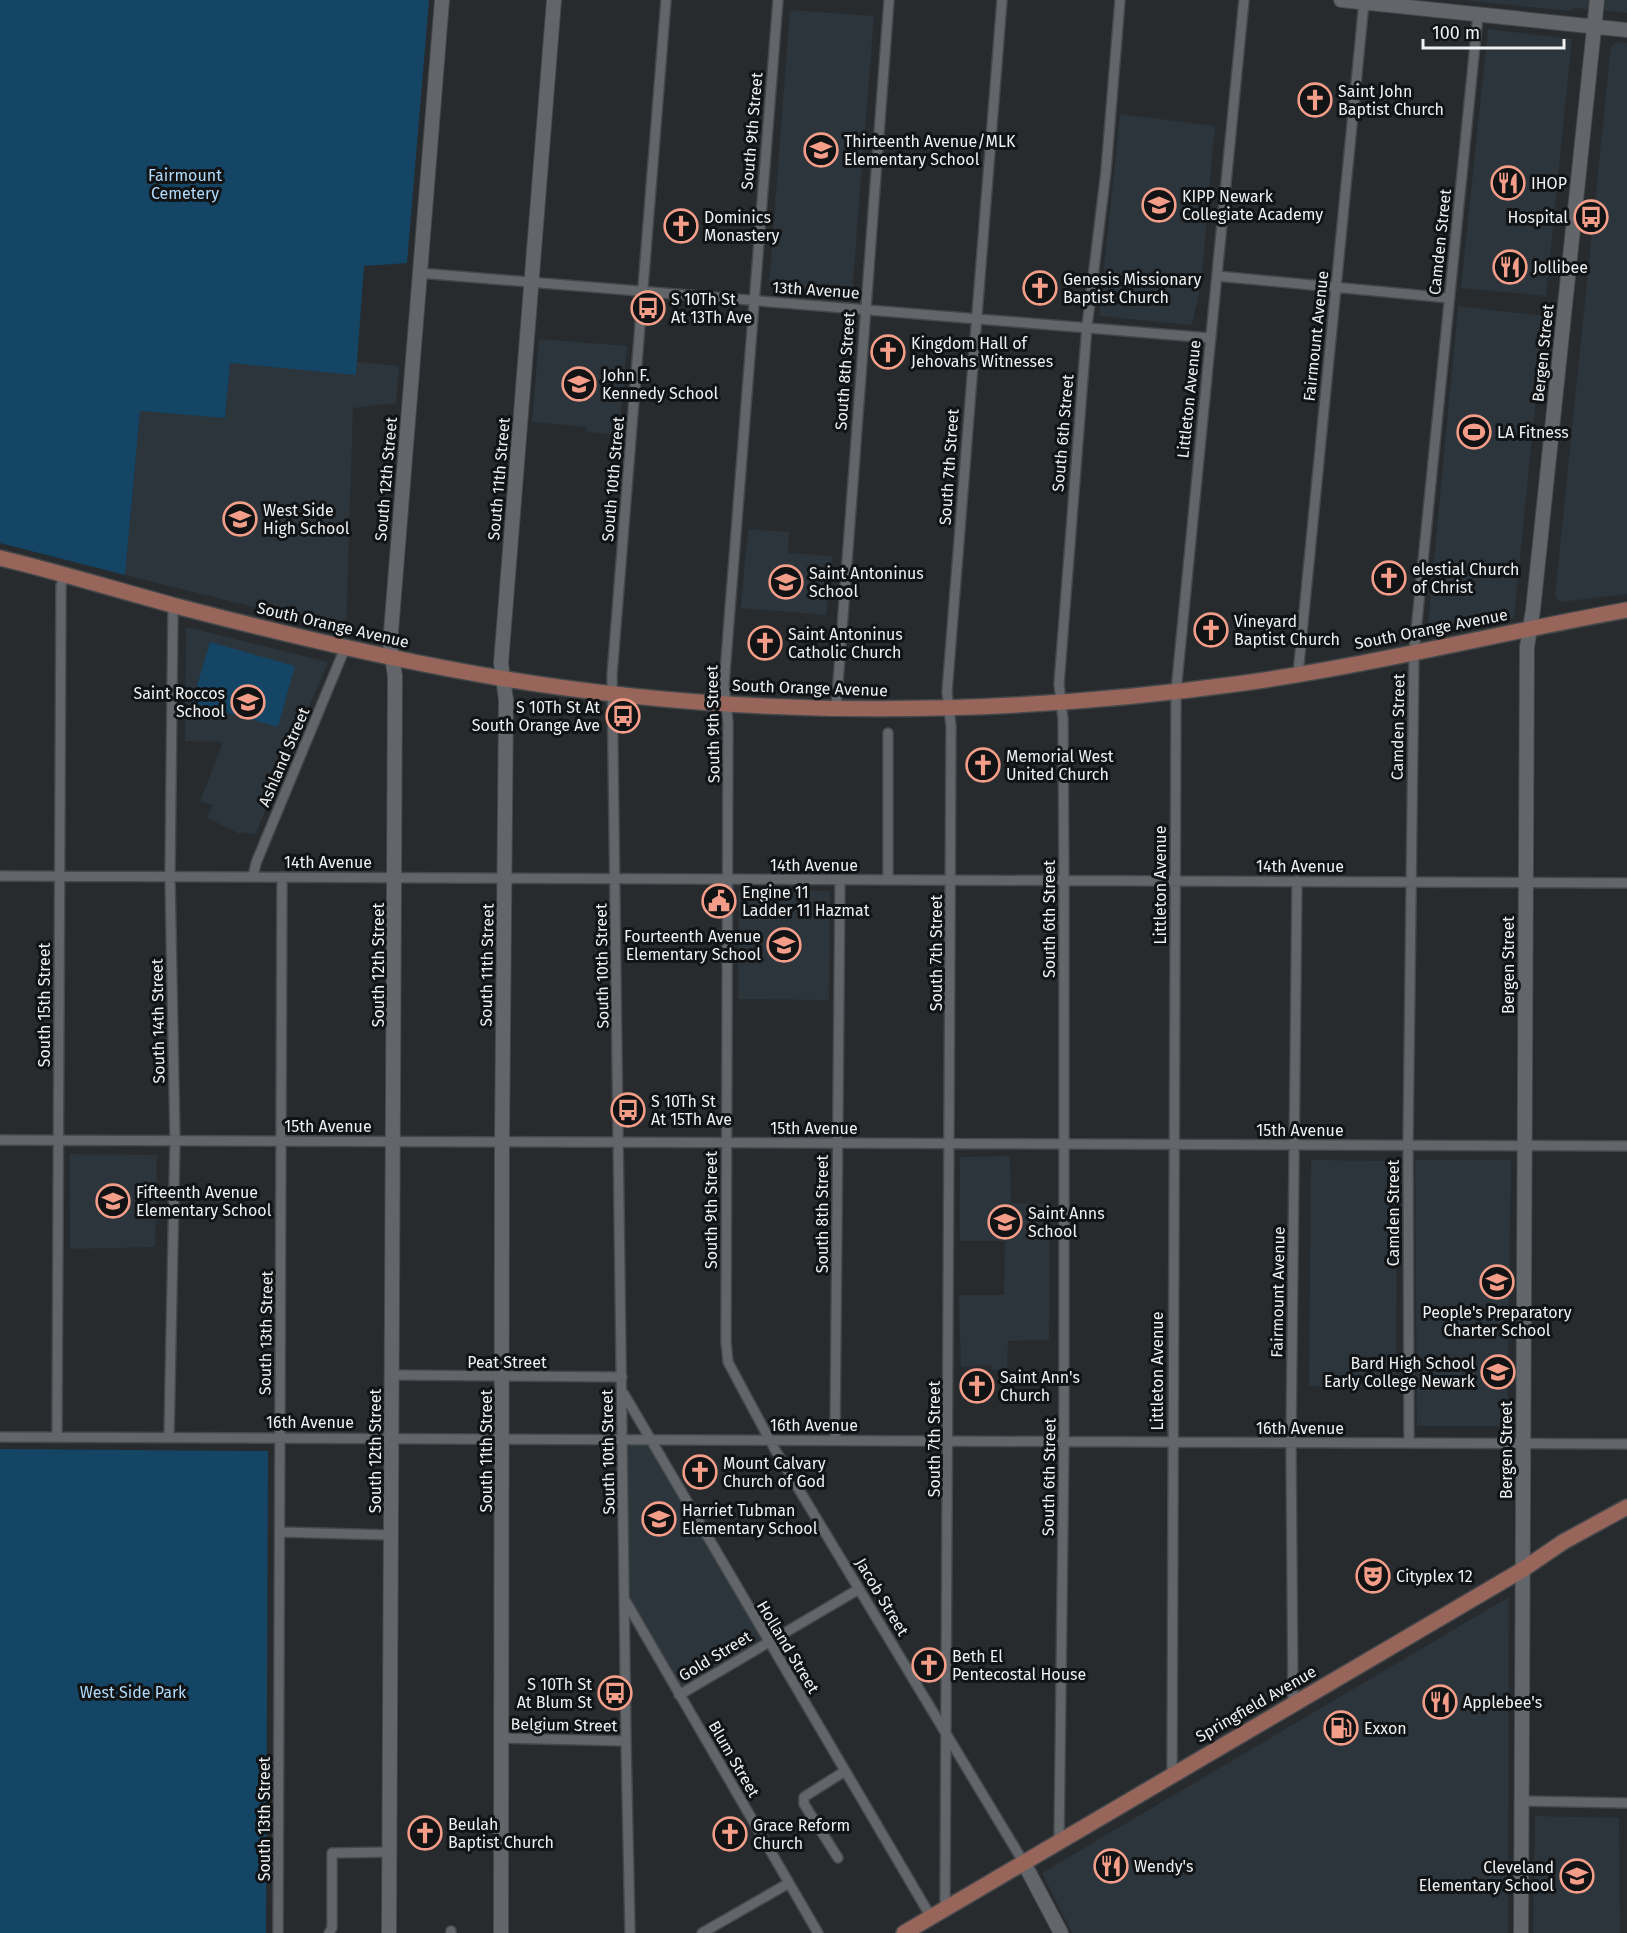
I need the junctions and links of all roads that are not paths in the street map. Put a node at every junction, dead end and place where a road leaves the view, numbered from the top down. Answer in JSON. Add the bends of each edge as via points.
{"nodes":[{"id":1,"x":441,"y":0,"type":"edge"},
{"id":2,"x":554,"y":0,"type":"edge"},
{"id":3,"x":666,"y":0,"type":"edge"},
{"id":4,"x":778,"y":0,"type":"edge"},
{"id":5,"x":889,"y":0,"type":"edge"},
{"id":6,"x":1002,"y":0,"type":"edge"},
{"id":7,"x":1120,"y":0,"type":"edge"},
{"id":8,"x":1244,"y":0,"type":"edge"},
{"id":9,"x":1341,"y":0,"type":"edge"},
{"id":10,"x":1596,"y":0,"type":"edge"},
{"id":11,"x":1364,"y":2,"type":"junction"},
{"id":12,"x":1478,"y":15,"type":"junction"},
{"id":13,"x":1594,"y":27,"type":"junction"},
{"id":14,"x":1627,"y":30,"type":"edge"},
{"id":15,"x":420,"y":273,"type":"junction"},
{"id":16,"x":1217,"y":276,"type":"junction"},
{"id":17,"x":532,"y":281,"type":"junction"},
{"id":18,"x":1336,"y":288,"type":"junction"},
{"id":19,"x":643,"y":290,"type":"junction"},
{"id":20,"x":1449,"y":298,"type":"junction"},
{"id":21,"x":753,"y":300,"type":"junction"},
{"id":22,"x":864,"y":309,"type":"junction"},
{"id":23,"x":976,"y":317,"type":"junction"},
{"id":24,"x":1087,"y":326,"type":"junction"},
{"id":25,"x":1210,"y":338,"type":"junction"},
{"id":26,"x":0,"y":558,"type":"edge"},
{"id":27,"x":64,"y":574,"type":"junction"},
{"id":28,"x":174,"y":605,"type":"junction"},
{"id":29,"x":1627,"y":610,"type":"edge"},
{"id":30,"x":1530,"y":628,"type":"junction"},
{"id":31,"x":345,"y":648,"type":"junction"},
{"id":32,"x":1414,"y":651,"type":"junction"},
{"id":33,"x":392,"y":658,"type":"junction"},
{"id":34,"x":1298,"y":674,"type":"junction"},
{"id":35,"x":502,"y":679,"type":"junction"},
{"id":36,"x":1176,"y":691,"type":"junction"},
{"id":37,"x":613,"y":693,"type":"junction"},
{"id":38,"x":1060,"y":702,"type":"junction"},
{"id":39,"x":726,"y":704,"type":"junction"},
{"id":40,"x":836,"y":709,"type":"junction"},
{"id":41,"x":949,"y":709,"type":"junction"},
{"id":42,"x":888,"y":733,"type":"dead end"},
{"id":43,"x":0,"y":876,"type":"edge"},
{"id":44,"x":59,"y":876,"type":"junction"},
{"id":45,"x":170,"y":877,"type":"junction"},
{"id":46,"x":253,"y":877,"type":"junction"},
{"id":47,"x":282,"y":877,"type":"junction"},
{"id":48,"x":395,"y":878,"type":"junction"},
{"id":49,"x":504,"y":878,"type":"junction"},
{"id":50,"x":616,"y":879,"type":"junction"},
{"id":51,"x":729,"y":879,"type":"junction"},
{"id":52,"x":840,"y":880,"type":"junction"},
{"id":53,"x":888,"y":880,"type":"junction"},
{"id":54,"x":951,"y":881,"type":"junction"},
{"id":55,"x":1064,"y":881,"type":"junction"},
{"id":56,"x":1176,"y":881,"type":"junction"},
{"id":57,"x":1297,"y":881,"type":"junction"},
{"id":58,"x":1411,"y":881,"type":"junction"},
{"id":59,"x":1524,"y":882,"type":"junction"},
{"id":60,"x":1627,"y":883,"type":"edge"},
{"id":61,"x":0,"y":1140,"type":"edge"},
{"id":62,"x":59,"y":1140,"type":"junction"},
{"id":63,"x":175,"y":1140,"type":"junction"},
{"id":64,"x":283,"y":1141,"type":"junction"},
{"id":65,"x":393,"y":1141,"type":"junction"},
{"id":66,"x":502,"y":1142,"type":"junction"},
{"id":67,"x":619,"y":1142,"type":"junction"},
{"id":68,"x":727,"y":1143,"type":"junction"},
{"id":69,"x":837,"y":1143,"type":"junction"},
{"id":70,"x":950,"y":1143,"type":"junction"},
{"id":71,"x":1064,"y":1144,"type":"junction"},
{"id":72,"x":1173,"y":1144,"type":"junction"},
{"id":73,"x":1294,"y":1145,"type":"junction"},
{"id":74,"x":1408,"y":1145,"type":"junction"},
{"id":75,"x":1525,"y":1146,"type":"junction"},
{"id":76,"x":1627,"y":1146,"type":"edge"},
{"id":77,"x":392,"y":1375,"type":"junction"},
{"id":78,"x":502,"y":1377,"type":"junction"},
{"id":79,"x":622,"y":1377,"type":"junction"},
{"id":80,"x":622,"y":1391,"type":"junction"},
{"id":81,"x":0,"y":1437,"type":"edge"},
{"id":82,"x":57,"y":1437,"type":"junction"},
{"id":83,"x":169,"y":1437,"type":"junction"},
{"id":84,"x":280,"y":1437,"type":"junction"},
{"id":85,"x":391,"y":1437,"type":"junction"},
{"id":86,"x":502,"y":1438,"type":"junction"},
{"id":87,"x":622,"y":1438,"type":"junction"},
{"id":88,"x":648,"y":1439,"type":"junction"},
{"id":89,"x":770,"y":1439,"type":"junction"},
{"id":90,"x":835,"y":1440,"type":"junction"},
{"id":91,"x":949,"y":1441,"type":"junction"},
{"id":92,"x":1064,"y":1442,"type":"junction"},
{"id":93,"x":1171,"y":1442,"type":"junction"},
{"id":94,"x":1291,"y":1443,"type":"junction"},
{"id":95,"x":1409,"y":1443,"type":"junction"},
{"id":96,"x":1522,"y":1444,"type":"junction"},
{"id":97,"x":1627,"y":1444,"type":"edge"},
{"id":98,"x":1627,"y":1507,"type":"edge"},
{"id":99,"x":280,"y":1532,"type":"junction"},
{"id":100,"x":390,"y":1535,"type":"junction"},
{"id":101,"x":1522,"y":1570,"type":"junction"},
{"id":102,"x":859,"y":1589,"type":"junction"},
{"id":103,"x":624,"y":1600,"type":"junction"},
{"id":104,"x":768,"y":1642,"type":"junction"},
{"id":105,"x":679,"y":1695,"type":"junction"},
{"id":106,"x":1293,"y":1703,"type":"junction"},
{"id":107,"x":948,"y":1736,"type":"junction"},
{"id":108,"x":502,"y":1738,"type":"junction"},
{"id":109,"x":626,"y":1741,"type":"junction"},
{"id":110,"x":845,"y":1771,"type":"junction"},
{"id":111,"x":1172,"y":1774,"type":"junction"},
{"id":112,"x":1521,"y":1800,"type":"junction"},
{"id":113,"x":1627,"y":1803,"type":"edge"},
{"id":114,"x":1059,"y":1842,"type":"junction"},
{"id":115,"x":389,"y":1852,"type":"junction"},
{"id":116,"x":838,"y":1858,"type":"dead end"},
{"id":117,"x":1024,"y":1863,"type":"junction"},
{"id":118,"x":789,"y":1882,"type":"junction"},
{"id":119,"x":945,"y":1909,"type":"junction"},
{"id":120,"x":931,"y":1917,"type":"junction"},
{"id":121,"x":278,"y":1933,"type":"edge"},
{"id":122,"x":329,"y":1933,"type":"edge"},
{"id":123,"x":389,"y":1933,"type":"edge"},
{"id":124,"x":501,"y":1933,"type":"edge"},
{"id":125,"x":630,"y":1933,"type":"edge"},
{"id":126,"x":702,"y":1933,"type":"edge"},
{"id":127,"x":818,"y":1933,"type":"edge"},
{"id":128,"x":904,"y":1933,"type":"edge"},
{"id":129,"x":1061,"y":1933,"type":"edge"},
{"id":130,"x":1521,"y":1933,"type":"edge"}],
"edges":[{"from":1,"to":15,"type":"street","name":"South 12th Street"},
{"from":2,"to":17,"type":"street","name":"South 11th Street"},
{"from":3,"to":19,"type":"street","name":"South 10th Street"},
{"from":4,"to":21,"type":"street","name":"South 9th Street"},
{"from":5,"to":22,"type":"street","name":"South 8th Street"},
{"from":6,"to":23,"type":"street","name":"South 7th Street"},
{"from":7,"to":24,"type":"street","name":"South 6th Street","via":[[1106,171]]},
{"from":8,"to":16,"type":"street","name":"Littleton Avenue"},
{"from":9,"to":11,"type":"street"},
{"from":10,"to":13,"type":"street","name":"Bergen Street"},
{"from":11,"to":12,"type":"street"},
{"from":11,"to":18,"type":"street","name":"Fairmount Avenue"},
{"from":12,"to":13,"type":"street"},
{"from":12,"to":20,"type":"street","name":"Camden Street"},
{"from":13,"to":14,"type":"street"},
{"from":13,"to":30,"type":"street","name":"Bergen Street"},
{"from":15,"to":17,"type":"street","name":"13th Avenue"},
{"from":15,"to":33,"type":"street","name":"South 12th Street","via":[[393,599]]},
{"from":16,"to":18,"type":"street"},
{"from":16,"to":25,"type":"street","name":"Littleton Avenue"},
{"from":17,"to":19,"type":"street","name":"13th Avenue"},
{"from":17,"to":35,"type":"street","name":"South 11th Street"},
{"from":18,"to":20,"type":"street"},
{"from":18,"to":34,"type":"street","name":"Fairmount Avenue"},
{"from":19,"to":21,"type":"street","name":"13th Avenue"},
{"from":19,"to":37,"type":"street","name":"South 10th Street"},
{"from":20,"to":32,"type":"street","name":"Camden Street"},
{"from":21,"to":22,"type":"street","name":"13th Avenue"},
{"from":21,"to":39,"type":"street","name":"South 9th Street","via":[[724,685]]},
{"from":22,"to":23,"type":"street","name":"13th Avenue"},
{"from":22,"to":40,"type":"street","name":"South 8th Street"},
{"from":23,"to":24,"type":"street","name":"13th Avenue"},
{"from":23,"to":41,"type":"street","name":"South 7th Street","via":[[947,692]]},
{"from":24,"to":25,"type":"street","name":"13th Avenue"},
{"from":24,"to":38,"type":"street","name":"South 6th Street"},
{"from":25,"to":36,"type":"street","name":"Littleton Avenue"},
{"from":26,"to":27,"type":"main road","name":"South Orange Avenue"},
{"from":27,"to":28,"type":"main road","name":"South Orange Avenue"},
{"from":27,"to":44,"type":"street","name":"South 15th Street"},
{"from":28,"to":31,"type":"main road","name":"South Orange Avenue"},
{"from":28,"to":45,"type":"street","name":"South 14th Street"},
{"from":29,"to":30,"type":"main road","name":"South Orange Avenue"},
{"from":30,"to":32,"type":"main road","name":"South Orange Avenue"},
{"from":30,"to":59,"type":"street","name":"Bergen Street","via":[[1526,664]]},
{"from":31,"to":33,"type":"main road","name":"South Orange Avenue"},
{"from":31,"to":46,"type":"street","name":"Ashland Street"},
{"from":32,"to":34,"type":"main road","name":"South Orange Avenue"},
{"from":32,"to":58,"type":"street","name":"Camden Street"},
{"from":33,"to":35,"type":"main road","name":"South Orange Avenue"},
{"from":33,"to":48,"type":"street","name":"South 12th Street"},
{"from":34,"to":36,"type":"main road","name":"South Orange Avenue"},
{"from":35,"to":37,"type":"main road","name":"South Orange Avenue"},
{"from":35,"to":49,"type":"street","name":"South 11th Street","via":[[506,700]]},
{"from":36,"to":38,"type":"main road","name":"South Orange Avenue"},
{"from":36,"to":56,"type":"street","name":"Littleton Avenue"},
{"from":37,"to":39,"type":"main road","name":"South Orange Avenue"},
{"from":37,"to":50,"type":"street","name":"South 10th Street"},
{"from":38,"to":41,"type":"main road","name":"South Orange Avenue"},
{"from":38,"to":55,"type":"street","name":"South 6th Street"},
{"from":39,"to":40,"type":"main road","name":"South Orange Avenue"},
{"from":39,"to":51,"type":"street","name":"South 9th Street"},
{"from":40,"to":41,"type":"main road","name":"South Orange Avenue"},
{"from":41,"to":54,"type":"street","name":"South 7th Street"},
{"from":42,"to":53,"type":"street"},
{"from":43,"to":44,"type":"street","name":"14th Avenue"},
{"from":44,"to":45,"type":"street","name":"14th Avenue"},
{"from":44,"to":62,"type":"street","name":"South 15th Street"},
{"from":45,"to":46,"type":"street","name":"14th Avenue"},
{"from":45,"to":63,"type":"street","name":"South 14th Street"},
{"from":46,"to":47,"type":"street","name":"14th Avenue"},
{"from":47,"to":48,"type":"street","name":"14th Avenue"},
{"from":47,"to":64,"type":"street","name":"South 13th Street"},
{"from":48,"to":49,"type":"street","name":"14th Avenue"},
{"from":48,"to":65,"type":"street","name":"South 12th Street"},
{"from":49,"to":50,"type":"street","name":"14th Avenue"},
{"from":49,"to":66,"type":"street","name":"South 11th Street"},
{"from":50,"to":51,"type":"street","name":"14th Avenue"},
{"from":50,"to":67,"type":"street","name":"South 10th Street"},
{"from":51,"to":52,"type":"street","name":"14th Avenue"},
{"from":51,"to":68,"type":"street","name":"South 9th Street"},
{"from":52,"to":53,"type":"street","name":"14th Avenue"},
{"from":52,"to":69,"type":"street","name":"South 8th Street"},
{"from":53,"to":54,"type":"street","name":"14th Avenue"},
{"from":54,"to":55,"type":"street","name":"14th Avenue"},
{"from":54,"to":70,"type":"street","name":"South 7th Street"},
{"from":55,"to":56,"type":"street","name":"14th Avenue"},
{"from":55,"to":71,"type":"street","name":"South 6th Street"},
{"from":56,"to":57,"type":"street","name":"14th Avenue"},
{"from":56,"to":72,"type":"street","name":"Littleton Avenue"},
{"from":57,"to":58,"type":"street","name":"14th Avenue"},
{"from":57,"to":73,"type":"street","name":"Fairmount Avenue"},
{"from":58,"to":59,"type":"street","name":"14th Avenue"},
{"from":58,"to":74,"type":"street","name":"Camden Street"},
{"from":59,"to":60,"type":"street","name":"14th Avenue"},
{"from":59,"to":75,"type":"street","name":"Bergen Street"},
{"from":61,"to":62,"type":"street","name":"15th Avenue"},
{"from":62,"to":63,"type":"street","name":"15th Avenue"},
{"from":62,"to":82,"type":"street","name":"South 15th Street"},
{"from":63,"to":64,"type":"street","name":"15th Avenue"},
{"from":63,"to":83,"type":"street","name":"South 14th Street"},
{"from":64,"to":65,"type":"street","name":"15th Avenue"},
{"from":64,"to":84,"type":"street","name":"South 13th Street"},
{"from":65,"to":66,"type":"street","name":"15th Avenue"},
{"from":65,"to":77,"type":"street","name":"South 12th Street"},
{"from":66,"to":67,"type":"street","name":"15th Avenue"},
{"from":66,"to":78,"type":"street","name":"South 11th Street"},
{"from":67,"to":68,"type":"street","name":"15th Avenue"},
{"from":67,"to":79,"type":"street","name":"South 10th Street"},
{"from":68,"to":69,"type":"street","name":"15th Avenue"},
{"from":68,"to":89,"type":"street","name":"South 9th Street","via":[[728,1362]]},
{"from":69,"to":70,"type":"street","name":"15th Avenue"},
{"from":69,"to":90,"type":"street","name":"South 8th Street"},
{"from":70,"to":71,"type":"street","name":"15th Avenue"},
{"from":70,"to":91,"type":"street","name":"South 7th Street"},
{"from":71,"to":72,"type":"street","name":"15th Avenue"},
{"from":71,"to":92,"type":"street","name":"South 6th Street"},
{"from":72,"to":73,"type":"street","name":"15th Avenue"},
{"from":72,"to":93,"type":"street","name":"Littleton Avenue"},
{"from":73,"to":74,"type":"street","name":"15th Avenue"},
{"from":73,"to":94,"type":"street","name":"Fairmount Avenue"},
{"from":74,"to":75,"type":"street","name":"15th Avenue"},
{"from":74,"to":95,"type":"street","name":"Camden Street"},
{"from":75,"to":76,"type":"street","name":"15th Avenue"},
{"from":75,"to":96,"type":"street","name":"Bergen Street"},
{"from":77,"to":78,"type":"street","name":"Peat Street"},
{"from":77,"to":85,"type":"street","name":"South 12th Street"},
{"from":78,"to":79,"type":"street","name":"Peat Street"},
{"from":78,"to":86,"type":"street","name":"South 11th Street"},
{"from":79,"to":80,"type":"street","name":"South 10th Street"},
{"from":80,"to":87,"type":"street","name":"South 10th Street"},
{"from":80,"to":88,"type":"street","name":"Holland Street"},
{"from":81,"to":82,"type":"street","name":"16th Avenue"},
{"from":82,"to":83,"type":"street","name":"16th Avenue"},
{"from":83,"to":84,"type":"street","name":"16th Avenue"},
{"from":84,"to":85,"type":"street","name":"16th Avenue"},
{"from":84,"to":99,"type":"street","name":"South 13th Street"},
{"from":85,"to":86,"type":"street","name":"16th Avenue"},
{"from":85,"to":100,"type":"street","name":"South 12th Street"},
{"from":86,"to":87,"type":"street","name":"16th Avenue"},
{"from":86,"to":108,"type":"street","name":"South 11th Street"},
{"from":87,"to":88,"type":"street","name":"16th Avenue"},
{"from":87,"to":103,"type":"street","name":"South 10th Street"},
{"from":88,"to":89,"type":"street","name":"16th Avenue"},
{"from":88,"to":104,"type":"street","name":"Holland Street"},
{"from":89,"to":90,"type":"street","name":"16th Avenue"},
{"from":89,"to":102,"type":"street","name":"Jacob Street"},
{"from":90,"to":91,"type":"street","name":"16th Avenue"},
{"from":91,"to":92,"type":"street","name":"16th Avenue"},
{"from":91,"to":107,"type":"street","name":"South 7th Street"},
{"from":92,"to":93,"type":"street","name":"16th Avenue"},
{"from":92,"to":114,"type":"street","name":"South 6th Street"},
{"from":93,"to":94,"type":"street","name":"16th Avenue"},
{"from":93,"to":111,"type":"street","name":"Littleton Avenue"},
{"from":94,"to":95,"type":"street","name":"16th Avenue"},
{"from":94,"to":106,"type":"street","name":"Fairmount Avenue"},
{"from":95,"to":96,"type":"street","name":"16th Avenue"},
{"from":96,"to":97,"type":"street","name":"16th Avenue"},
{"from":96,"to":101,"type":"street","name":"Bergen Street"},
{"from":98,"to":101,"type":"main road","name":"Springfield Avenue"},
{"from":99,"to":100,"type":"street"},
{"from":99,"to":121,"type":"street","name":"South 13th Street"},
{"from":100,"to":115,"type":"street","name":"South 12th Street"},
{"from":101,"to":106,"type":"main road","name":"Springfield Avenue"},
{"from":101,"to":112,"type":"street","name":"Bergen Street"},
{"from":102,"to":104,"type":"street","name":"Gold Street"},
{"from":102,"to":107,"type":"street","name":"Jacob Street"},
{"from":103,"to":105,"type":"street","name":"Blum Street"},
{"from":103,"to":109,"type":"street","name":"South 10th Street"},
{"from":104,"to":105,"type":"street","name":"Gold Street"},
{"from":104,"to":110,"type":"street","name":"Holland Street"},
{"from":105,"to":118,"type":"street","name":"Blum Street"},
{"from":106,"to":111,"type":"main road","name":"Springfield Avenue"},
{"from":107,"to":117,"type":"street","name":"Jacob Street"},
{"from":107,"to":119,"type":"street","name":"South 7th Street"},
{"from":108,"to":109,"type":"street","name":"Belgium Street"},
{"from":108,"to":124,"type":"street","name":"South 11th Street"},
{"from":109,"to":125,"type":"street","name":"South 10th Street"},
{"from":110,"to":116,"type":"street","via":[[804,1797],[804,1804]]},
{"from":110,"to":120,"type":"street","name":"Holland Street"},
{"from":111,"to":114,"type":"main road","name":"Springfield Avenue"},
{"from":112,"to":113,"type":"street"},
{"from":112,"to":130,"type":"street","name":"Bergen Street"},
{"from":114,"to":117,"type":"main road","name":"Springfield Avenue"},
{"from":115,"to":122,"type":"street","via":[[332,1853]]},
{"from":115,"to":123,"type":"street","name":"South 12th Street"},
{"from":117,"to":119,"type":"main road","name":"Springfield Avenue"},
{"from":117,"to":129,"type":"street"},
{"from":118,"to":126,"type":"street"},
{"from":118,"to":127,"type":"street","name":"Blum Street"},
{"from":119,"to":120,"type":"main road","name":"Springfield Avenue"},
{"from":120,"to":128,"type":"main road","name":"Springfield Avenue"}]}
